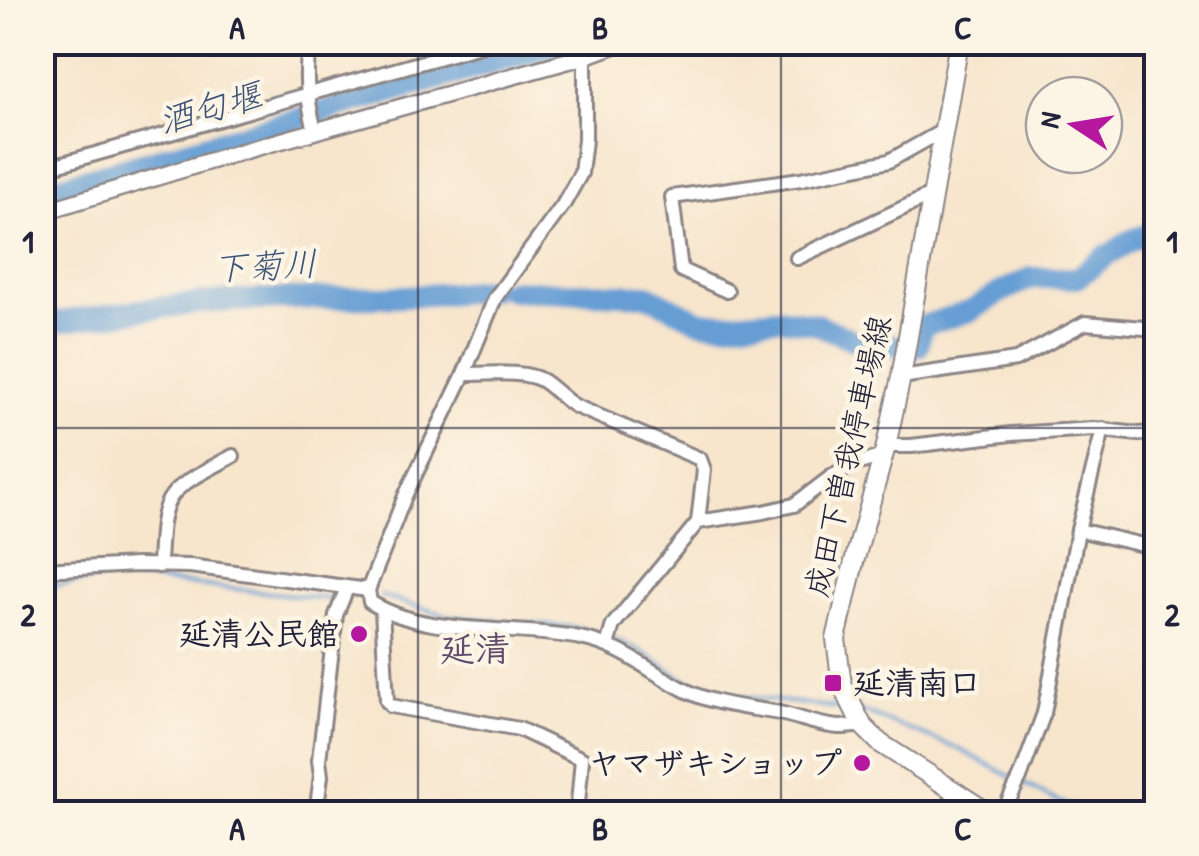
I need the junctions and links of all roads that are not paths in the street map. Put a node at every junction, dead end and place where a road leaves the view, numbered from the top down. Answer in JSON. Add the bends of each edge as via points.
{"nodes":[{"id":1,"x":310,"y":42,"type":"edge"},
{"id":2,"x":494,"y":42,"type":"edge"},
{"id":3,"x":623,"y":42,"type":"edge"},
{"id":4,"x":959,"y":42,"type":"edge"},
{"id":5,"x":584,"y":56,"type":"junction"},
{"id":6,"x":306,"y":94,"type":"junction"},
{"id":7,"x":944,"y":130,"type":"junction"},
{"id":8,"x":315,"y":131,"type":"junction"},
{"id":9,"x":42,"y":169,"type":"edge"},
{"id":10,"x":933,"y":194,"type":"junction"},
{"id":11,"x":42,"y":212,"type":"edge"},
{"id":12,"x":798,"y":258,"type":"dead end"},
{"id":13,"x":727,"y":290,"type":"dead end"},
{"id":14,"x":1156,"y":328,"type":"edge"},
{"id":15,"x":464,"y":374,"type":"junction"},
{"id":16,"x":901,"y":377,"type":"junction"},
{"id":17,"x":1103,"y":428,"type":"junction"},
{"id":18,"x":1156,"y":433,"type":"edge"},
{"id":19,"x":884,"y":451,"type":"junction"},
{"id":20,"x":233,"y":456,"type":"dead end"},
{"id":21,"x":698,"y":522,"type":"junction"},
{"id":22,"x":1078,"y":530,"type":"junction"},
{"id":23,"x":1156,"y":548,"type":"edge"},
{"id":24,"x":159,"y":566,"type":"junction"},
{"id":25,"x":42,"y":570,"type":"edge"},
{"id":26,"x":346,"y":588,"type":"junction"},
{"id":27,"x":368,"y":590,"type":"junction"},
{"id":28,"x":382,"y":609,"type":"junction"},
{"id":29,"x":609,"y":639,"type":"junction"},
{"id":30,"x":862,"y":725,"type":"junction"},
{"id":31,"x":316,"y":814,"type":"edge"},
{"id":32,"x":577,"y":814,"type":"edge"},
{"id":33,"x":990,"y":814,"type":"edge"},
{"id":34,"x":1002,"y":814,"type":"edge"}],
"edges":[{"from":1,"to":6,"type":"street"},
{"from":2,"to":6,"type":"street"},
{"from":3,"to":5,"type":"street"},
{"from":4,"to":7,"type":"main road","name":"成田下曽我停車場線"},
{"from":5,"to":8,"type":"street"},
{"from":5,"to":15,"type":"street","via":[[580,173],[496,298]]},
{"from":6,"to":8,"type":"street"},
{"from":6,"to":9,"type":"street"},
{"from":7,"to":10,"type":"main road","name":"成田下曽我停車場線"},
{"from":7,"to":13,"type":"street","via":[[889,161],[672,197],[680,270]]},
{"from":8,"to":11,"type":"street"},
{"from":10,"to":12,"type":"street"},
{"from":10,"to":16,"type":"main road","name":"成田下曽我停車場線"},
{"from":14,"to":16,"type":"street","via":[[1085,322],[1016,360]]},
{"from":15,"to":21,"type":"street","via":[[529,375],[575,406],[700,459]]},
{"from":15,"to":27,"type":"street"},
{"from":16,"to":19,"type":"main road","name":"成田下曽我停車場線"},
{"from":17,"to":18,"type":"street"},
{"from":17,"to":19,"type":"street"},
{"from":17,"to":22,"type":"street"},
{"from":19,"to":21,"type":"street","via":[[794,505]]},
{"from":19,"to":30,"type":"main road","name":"成田下曽我停車場線","via":[[836,640],[842,685]]},
{"from":20,"to":24,"type":"street","via":[[168,497]]},
{"from":21,"to":29,"type":"street"},
{"from":22,"to":23,"type":"street"},
{"from":22,"to":34,"type":"street","via":[[1044,713]]},
{"from":24,"to":25,"type":"street"},
{"from":24,"to":26,"type":"street"},
{"from":26,"to":27,"type":"street"},
{"from":26,"to":31,"type":"street","via":[[336,616]]},
{"from":27,"to":28,"type":"street","via":[[370,602]]},
{"from":28,"to":29,"type":"street","via":[[450,626]]},
{"from":28,"to":32,"type":"street","via":[[390,706],[519,728],[582,759]]},
{"from":29,"to":30,"type":"street","via":[[680,688],[714,702],[837,727]]},
{"from":30,"to":33,"type":"main road","name":"成田下曽我停車場線"}]}
